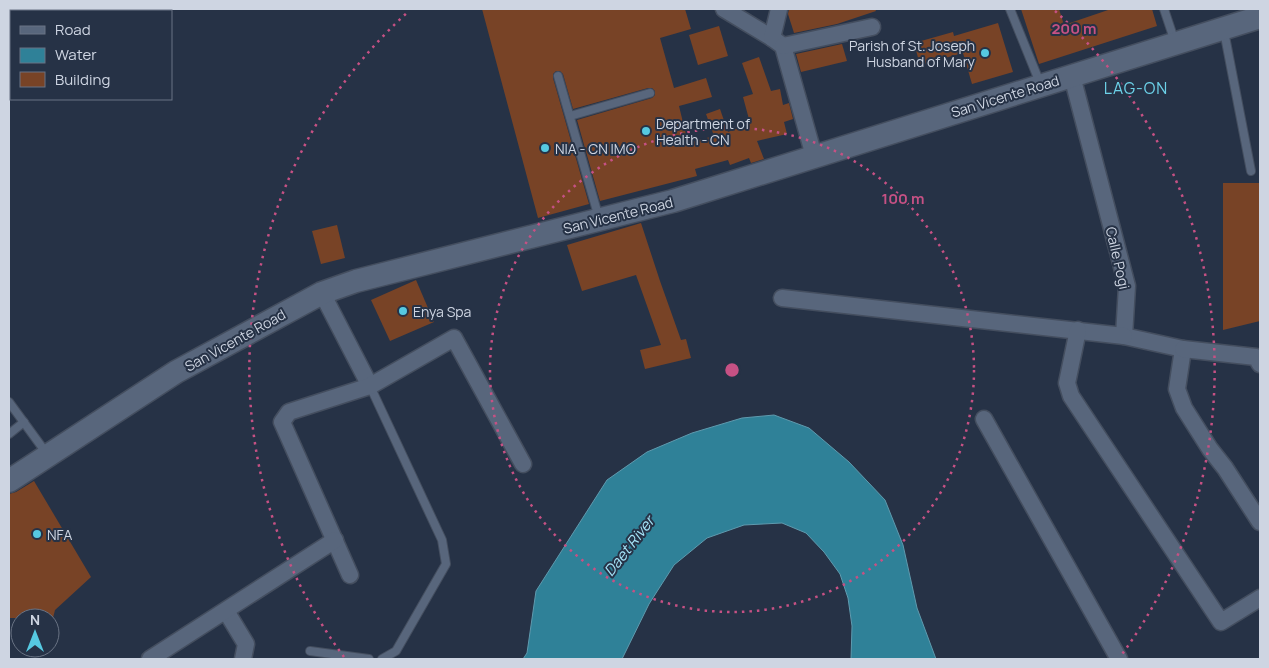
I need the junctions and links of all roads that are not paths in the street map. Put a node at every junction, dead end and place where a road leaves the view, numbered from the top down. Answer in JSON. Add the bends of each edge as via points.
{"nodes":[{"id":1,"x":724,"y":9,"type":"edge"},
{"id":2,"x":779,"y":9,"type":"edge"},
{"id":3,"x":1010,"y":9,"type":"edge"},
{"id":4,"x":1164,"y":9,"type":"edge"},
{"id":5,"x":1260,"y":17,"type":"edge"},
{"id":6,"x":872,"y":27,"type":"dead end"},
{"id":7,"x":1223,"y":28,"type":"junction"},
{"id":8,"x":777,"y":42,"type":"junction"},
{"id":9,"x":1175,"y":43,"type":"junction"},
{"id":10,"x":558,"y":76,"type":"dead end"},
{"id":11,"x":1072,"y":76,"type":"junction"},
{"id":12,"x":1041,"y":84,"type":"junction"},
{"id":13,"x":650,"y":93,"type":"dead end"},
{"id":14,"x":570,"y":116,"type":"junction"},
{"id":15,"x":814,"y":156,"type":"junction"},
{"id":16,"x":1251,"y":171,"type":"dead end"},
{"id":17,"x":600,"y":220,"type":"junction"},
{"id":18,"x":322,"y":293,"type":"junction"},
{"id":19,"x":782,"y":298,"type":"dead end"},
{"id":20,"x":1078,"y":330,"type":"junction"},
{"id":21,"x":1124,"y":336,"type":"junction"},
{"id":22,"x":1183,"y":349,"type":"junction"},
{"id":23,"x":1260,"y":364,"type":"edge"},
{"id":24,"x":370,"y":386,"type":"junction"},
{"id":25,"x":9,"y":402,"type":"edge"},
{"id":26,"x":984,"y":420,"type":"dead end"},
{"id":27,"x":24,"y":422,"type":"junction"},
{"id":28,"x":9,"y":434,"type":"edge"},
{"id":29,"x":48,"y":456,"type":"junction"},
{"id":30,"x":524,"y":464,"type":"dead end"},
{"id":31,"x":9,"y":481,"type":"edge"},
{"id":32,"x":1260,"y":522,"type":"edge"},
{"id":33,"x":335,"y":540,"type":"junction"},
{"id":34,"x":350,"y":575,"type":"dead end"},
{"id":35,"x":1260,"y":598,"type":"edge"},
{"id":36,"x":226,"y":611,"type":"junction"},
{"id":37,"x":310,"y":651,"type":"dead end"},
{"id":38,"x":150,"y":659,"type":"edge"},
{"id":39,"x":243,"y":659,"type":"edge"},
{"id":40,"x":369,"y":659,"type":"edge"},
{"id":41,"x":382,"y":659,"type":"edge"},
{"id":42,"x":1119,"y":659,"type":"edge"}],
"edges":[{"from":1,"to":8,"type":"street"},
{"from":2,"to":8,"type":"street"},
{"from":3,"to":12,"type":"lane"},
{"from":4,"to":9,"type":"lane"},
{"from":5,"to":7,"type":"main road","name":"San Vicente Road"},
{"from":6,"to":8,"type":"street"},
{"from":7,"to":9,"type":"main road","name":"San Vicente Road"},
{"from":7,"to":16,"type":"lane"},
{"from":8,"to":15,"type":"street"},
{"from":9,"to":11,"type":"main road","name":"San Vicente Road"},
{"from":10,"to":14,"type":"lane"},
{"from":11,"to":12,"type":"main road","name":"San Vicente Road"},
{"from":11,"to":21,"type":"street","name":"Calle Pogi","via":[[1128,286]]},
{"from":12,"to":15,"type":"main road","name":"San Vicente Road"},
{"from":13,"to":14,"type":"lane"},
{"from":14,"to":17,"type":"lane"},
{"from":15,"to":17,"type":"main road","name":"San Vicente Road","via":[[673,201]]},
{"from":17,"to":18,"type":"main road","name":"San Vicente Road","via":[[356,281]]},
{"from":18,"to":24,"type":"street"},
{"from":18,"to":29,"type":"main road","name":"San Vicente Road","via":[[176,372]]},
{"from":19,"to":20,"type":"street"},
{"from":20,"to":21,"type":"street"},
{"from":20,"to":35,"type":"street","via":[[1067,383],[1071,396],[1221,622]]},
{"from":21,"to":22,"type":"street"},
{"from":22,"to":23,"type":"street","via":[[1256,357]]},
{"from":22,"to":32,"type":"street","via":[[1177,389],[1184,408]]},
{"from":24,"to":30,"type":"street","via":[[454,338]]},
{"from":24,"to":33,"type":"street","via":[[289,412],[282,422]]},
{"from":24,"to":41,"type":"lane","via":[[442,540],[446,564],[396,651]]},
{"from":25,"to":27,"type":"lane"},
{"from":26,"to":42,"type":"street"},
{"from":27,"to":28,"type":"lane"},
{"from":27,"to":29,"type":"lane"},
{"from":29,"to":31,"type":"main road","name":"San Vicente Road"},
{"from":33,"to":34,"type":"street"},
{"from":33,"to":36,"type":"street"},
{"from":36,"to":38,"type":"street"},
{"from":36,"to":39,"type":"street","via":[[246,644]]},
{"from":37,"to":40,"type":"lane"}]}
